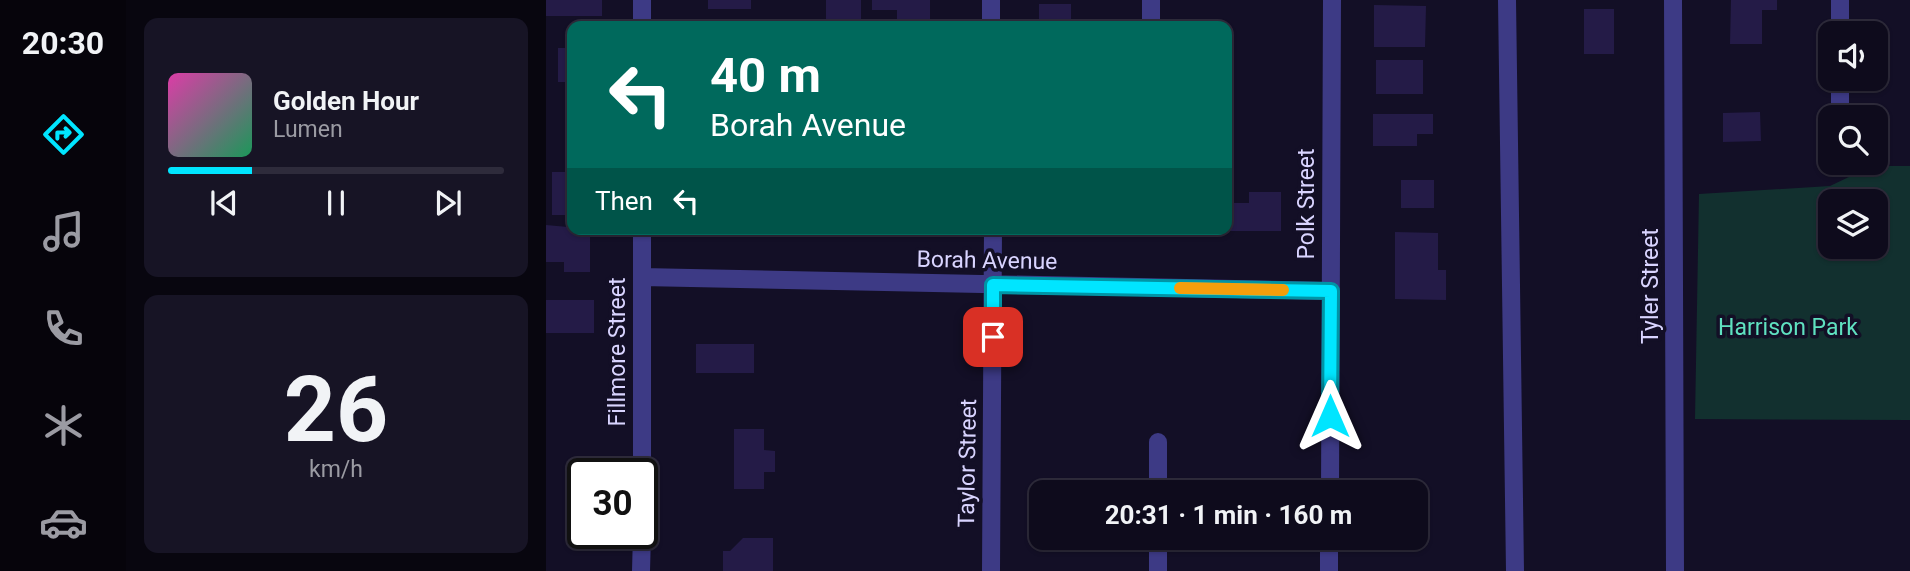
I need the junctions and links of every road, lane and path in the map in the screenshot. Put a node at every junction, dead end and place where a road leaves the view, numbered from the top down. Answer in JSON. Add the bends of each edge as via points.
{"nodes":[{"id":1,"x":642,"y":0,"type":"edge"},
{"id":2,"x":991,"y":0,"type":"edge"},
{"id":3,"x":1151,"y":0,"type":"edge"},
{"id":4,"x":1332,"y":0,"type":"edge"},
{"id":5,"x":1507,"y":0,"type":"edge"},
{"id":6,"x":1673,"y":0,"type":"edge"},
{"id":7,"x":1840,"y":0,"type":"edge"},
{"id":8,"x":642,"y":21,"type":"edge"},
{"id":9,"x":991,"y":21,"type":"edge"},
{"id":10,"x":1151,"y":21,"type":"edge"},
{"id":11,"x":1840,"y":21,"type":"edge"},
{"id":12,"x":642,"y":235,"type":"edge"},
{"id":13,"x":993,"y":235,"type":"edge"},
{"id":14,"x":642,"y":278,"type":"junction"},
{"id":15,"x":993,"y":285,"type":"junction"},
{"id":16,"x":1331,"y":291,"type":"junction"},
{"id":17,"x":1158,"y":442,"type":"dead end"},
{"id":18,"x":642,"y":458,"type":"edge"},
{"id":19,"x":1158,"y":480,"type":"edge"},
{"id":20,"x":1329,"y":480,"type":"edge"},
{"id":21,"x":642,"y":549,"type":"edge"},
{"id":22,"x":1158,"y":550,"type":"edge"},
{"id":23,"x":1329,"y":550,"type":"edge"},
{"id":24,"x":641,"y":571,"type":"edge"},
{"id":25,"x":991,"y":571,"type":"edge"},
{"id":26,"x":1158,"y":571,"type":"edge"},
{"id":27,"x":1329,"y":571,"type":"edge"},
{"id":28,"x":1515,"y":571,"type":"edge"},
{"id":29,"x":1675,"y":571,"type":"edge"}],
"edges":[{"from":1,"to":8,"type":"street"},
{"from":2,"to":9,"type":"street"},
{"from":3,"to":10,"type":"street"},
{"from":4,"to":16,"type":"street","name":"Polk Street"},
{"from":5,"to":28,"type":"street"},
{"from":6,"to":29,"type":"street","name":"Tyler Street"},
{"from":7,"to":11,"type":"street"},
{"from":12,"to":14,"type":"street","name":"Fillmore Street"},
{"from":13,"to":15,"type":"street","name":"Taylor Street"},
{"from":14,"to":15,"type":"street","name":"Borah Avenue"},
{"from":14,"to":18,"type":"street","name":"Fillmore Street"},
{"from":15,"to":16,"type":"street","name":"Borah Avenue"},
{"from":15,"to":25,"type":"street","name":"Taylor Street"},
{"from":16,"to":20,"type":"street","name":"Polk Street"},
{"from":17,"to":19,"type":"street"},
{"from":21,"to":24,"type":"street"},
{"from":22,"to":26,"type":"street"},
{"from":23,"to":27,"type":"street"}]}
